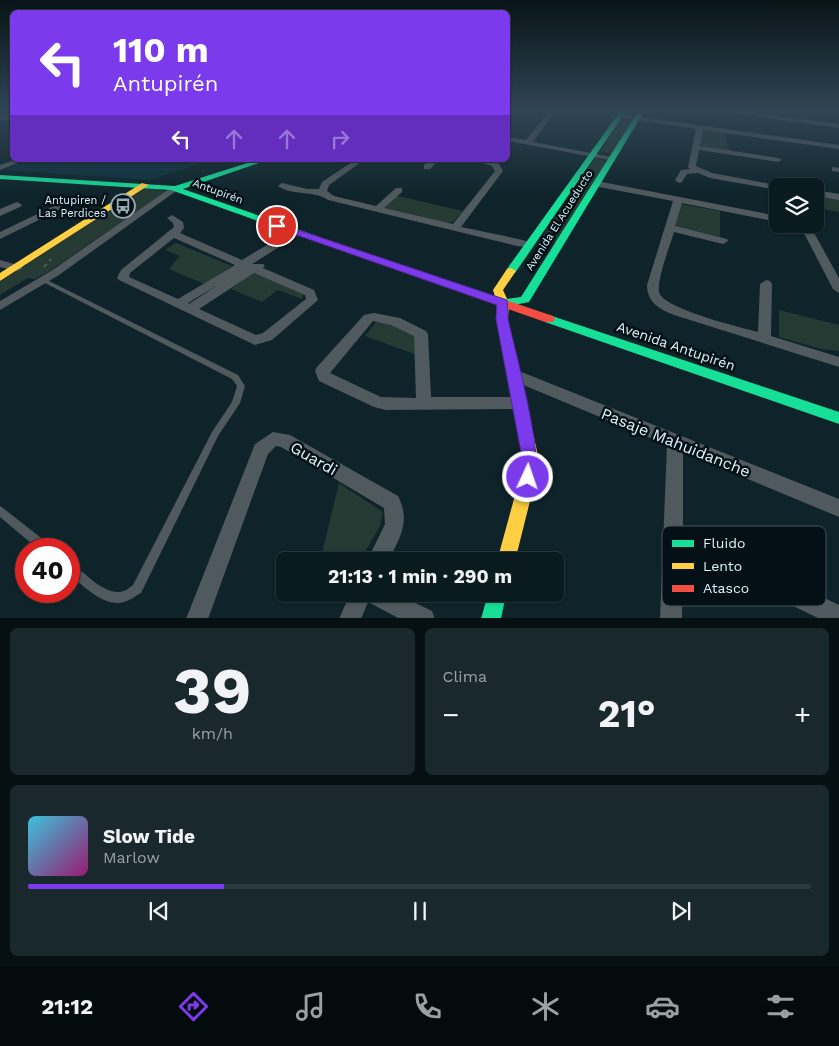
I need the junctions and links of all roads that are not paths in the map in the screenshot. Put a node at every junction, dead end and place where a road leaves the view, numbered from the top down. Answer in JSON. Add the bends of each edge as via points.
{"nodes":[{"id":1,"x":510,"y":139,"type":"edge"},
{"id":2,"x":531,"y":139,"type":"edge"},
{"id":3,"x":605,"y":139,"type":"edge"},
{"id":4,"x":624,"y":139,"type":"edge"},
{"id":5,"x":697,"y":139,"type":"edge"},
{"id":6,"x":779,"y":139,"type":"edge"},
{"id":7,"x":529,"y":142,"type":"junction"},
{"id":8,"x":695,"y":147,"type":"junction"},
{"id":9,"x":839,"y":147,"type":"edge"},
{"id":10,"x":594,"y":155,"type":"junction"},
{"id":11,"x":613,"y":158,"type":"junction"},
{"id":12,"x":778,"y":160,"type":"dead end"},
{"id":13,"x":16,"y":162,"type":"edge"},
{"id":14,"x":258,"y":162,"type":"edge"},
{"id":15,"x":357,"y":162,"type":"edge"},
{"id":16,"x":433,"y":162,"type":"edge"},
{"id":17,"x":483,"y":162,"type":"edge"},
{"id":18,"x":427,"y":167,"type":"dead end"},
{"id":19,"x":0,"y":168,"type":"edge"},
{"id":20,"x":696,"y":171,"type":"junction"},
{"id":21,"x":0,"y":177,"type":"edge"},
{"id":22,"x":679,"y":180,"type":"dead end"},
{"id":23,"x":145,"y":185,"type":"junction"},
{"id":24,"x":596,"y":185,"type":"junction"},
{"id":25,"x":769,"y":185,"type":"edge"},
{"id":26,"x":282,"y":186,"type":"dead end"},
{"id":27,"x":175,"y":189,"type":"junction"},
{"id":28,"x":399,"y":190,"type":"dead end"},
{"id":29,"x":322,"y":192,"type":"junction"},
{"id":30,"x":824,"y":194,"type":"edge"},
{"id":31,"x":839,"y":197,"type":"edge"},
{"id":32,"x":677,"y":202,"type":"junction"},
{"id":33,"x":17,"y":205,"type":"dead end"},
{"id":34,"x":58,"y":206,"type":"dead end"},
{"id":35,"x":378,"y":209,"type":"junction"},
{"id":36,"x":0,"y":213,"type":"edge"},
{"id":37,"x":769,"y":217,"type":"edge"},
{"id":38,"x":172,"y":218,"type":"dead end"},
{"id":39,"x":457,"y":226,"type":"junction"},
{"id":40,"x":671,"y":228,"type":"junction"},
{"id":41,"x":809,"y":233,"type":"edge"},
{"id":42,"x":173,"y":234,"type":"junction"},
{"id":43,"x":300,"y":234,"type":"junction"},
{"id":44,"x":0,"y":236,"type":"edge"},
{"id":45,"x":723,"y":241,"type":"dead end"},
{"id":46,"x":542,"y":248,"type":"junction"},
{"id":47,"x":0,"y":263,"type":"edge"},
{"id":48,"x":242,"y":263,"type":"junction"},
{"id":49,"x":17,"y":268,"type":"junction"},
{"id":50,"x":255,"y":269,"type":"junction"},
{"id":51,"x":0,"y":278,"type":"edge"},
{"id":52,"x":43,"y":280,"type":"junction"},
{"id":53,"x":766,"y":284,"type":"dead end"},
{"id":54,"x":839,"y":290,"type":"edge"},
{"id":55,"x":503,"y":303,"type":"junction"},
{"id":56,"x":0,"y":306,"type":"edge"},
{"id":57,"x":183,"y":307,"type":"junction"},
{"id":58,"x":764,"y":340,"type":"junction"},
{"id":59,"x":839,"y":362,"type":"edge"},
{"id":60,"x":514,"y":375,"type":"junction"},
{"id":61,"x":520,"y":403,"type":"junction"},
{"id":62,"x":424,"y":404,"type":"junction"},
{"id":63,"x":839,"y":418,"type":"edge"},
{"id":64,"x":675,"y":441,"type":"junction"},
{"id":65,"x":839,"y":508,"type":"edge"},
{"id":66,"x":0,"y":511,"type":"edge"},
{"id":67,"x":673,"y":526,"type":"edge"},
{"id":68,"x":33,"y":538,"type":"edge"},
{"id":69,"x":381,"y":552,"type":"edge"},
{"id":70,"x":508,"y":552,"type":"edge"},
{"id":71,"x":80,"y":576,"type":"edge"},
{"id":72,"x":358,"y":602,"type":"edge"},
{"id":73,"x":391,"y":602,"type":"edge"},
{"id":74,"x":818,"y":606,"type":"edge"},
{"id":75,"x":839,"y":616,"type":"edge"},
{"id":76,"x":197,"y":618,"type":"edge"},
{"id":77,"x":350,"y":618,"type":"edge"},
{"id":78,"x":424,"y":618,"type":"edge"}],
"edges":[{"from":1,"to":7,"type":"street"},
{"from":2,"to":7,"type":"street"},
{"from":3,"to":10,"type":"street","name":"Avenida El Acueducto"},
{"from":4,"to":11,"type":"street","name":"Avenida El Acueducto"},
{"from":5,"to":8,"type":"street"},
{"from":6,"to":9,"type":"street"},
{"from":7,"to":10,"type":"street"},
{"from":8,"to":12,"type":"street"},
{"from":8,"to":20,"type":"street","via":[[690,165]]},
{"from":10,"to":11,"type":"street"},
{"from":10,"to":46,"type":"street","name":"Avenida El Acueducto"},
{"from":11,"to":24,"type":"street","name":"Avenida El Acueducto"},
{"from":13,"to":19,"type":"street"},
{"from":14,"to":27,"type":"street"},
{"from":15,"to":29,"type":"street","via":[[325,184]]},
{"from":16,"to":18,"type":"street"},
{"from":17,"to":39,"type":"street","via":[[498,167],[499,171]]},
{"from":20,"to":22,"type":"street","via":[[684,172]]},
{"from":20,"to":25,"type":"street"},
{"from":21,"to":23,"type":"street","name":"Antupirén"},
{"from":23,"to":27,"type":"street","name":"Antupirén"},
{"from":23,"to":49,"type":"street"},
{"from":24,"to":32,"type":"street"},
{"from":24,"to":46,"type":"street","name":"Avenida El Acueducto"},
{"from":26,"to":29,"type":"street"},
{"from":27,"to":43,"type":"street","name":"Antupirén"},
{"from":27,"to":52,"type":"street"},
{"from":28,"to":35,"type":"street"},
{"from":29,"to":35,"type":"street","via":[[331,198]]},
{"from":30,"to":31,"type":"street"},
{"from":32,"to":37,"type":"street"},
{"from":32,"to":40,"type":"street"},
{"from":33,"to":36,"type":"street"},
{"from":34,"to":44,"type":"street"},
{"from":35,"to":39,"type":"street"},
{"from":38,"to":42,"type":"street","via":[[178,222],[179,228]]},
{"from":39,"to":46,"type":"street"},
{"from":40,"to":45,"type":"street"},
{"from":40,"to":58,"type":"street","via":[[653,285],[654,296],[661,304],[678,312]]},
{"from":41,"to":54,"type":"street"},
{"from":42,"to":48,"type":"street"},
{"from":42,"to":57,"type":"street","via":[[122,276]]},
{"from":43,"to":48,"type":"street"},
{"from":43,"to":50,"type":"street"},
{"from":43,"to":55,"type":"street","name":"Antupirén"},
{"from":46,"to":55,"type":"street","name":"Avenida El Acueducto","via":[[498,290]]},
{"from":46,"to":55,"type":"street","name":"Avenida El Acueducto","via":[[525,300]]},
{"from":47,"to":49,"type":"street"},
{"from":48,"to":50,"type":"street"},
{"from":48,"to":57,"type":"street"},
{"from":49,"to":51,"type":"street"},
{"from":50,"to":57,"type":"street"},
{"from":50,"to":57,"type":"street","via":[[313,296],[267,338],[253,339]]},
{"from":52,"to":56,"type":"street"},
{"from":52,"to":71,"type":"lane","via":[[235,378],[241,386],[236,403],[215,434],[138,589],[121,599],[109,598]]},
{"from":53,"to":58,"type":"street"},
{"from":55,"to":60,"type":"street","name":"Avenida El Acueducto","via":[[502,319]]},
{"from":55,"to":63,"type":"street","name":"Avenida Antupirén"},
{"from":58,"to":59,"type":"street"},
{"from":60,"to":61,"type":"street","name":"Avenida El Acueducto"},
{"from":60,"to":64,"type":"street","name":"Pasaje Mahuidanche"},
{"from":61,"to":62,"type":"street"},
{"from":61,"to":70,"type":"street","name":"Avenida El Acueducto","via":[[529,465],[526,489]]},
{"from":62,"to":62,"type":"street","via":[[373,401],[324,377],[322,371],[369,318],[388,319],[421,334]]},
{"from":64,"to":65,"type":"street","name":"Pasaje Mahuidanche"},
{"from":64,"to":67,"type":"street"},
{"from":66,"to":68,"type":"lane"},
{"from":69,"to":76,"type":"street","name":"Guardi","via":[[396,519],[396,510],[391,502],[284,440],[273,439],[261,449]]},
{"from":72,"to":77,"type":"street"},
{"from":73,"to":78,"type":"street"},
{"from":74,"to":75,"type":"street"}]}
